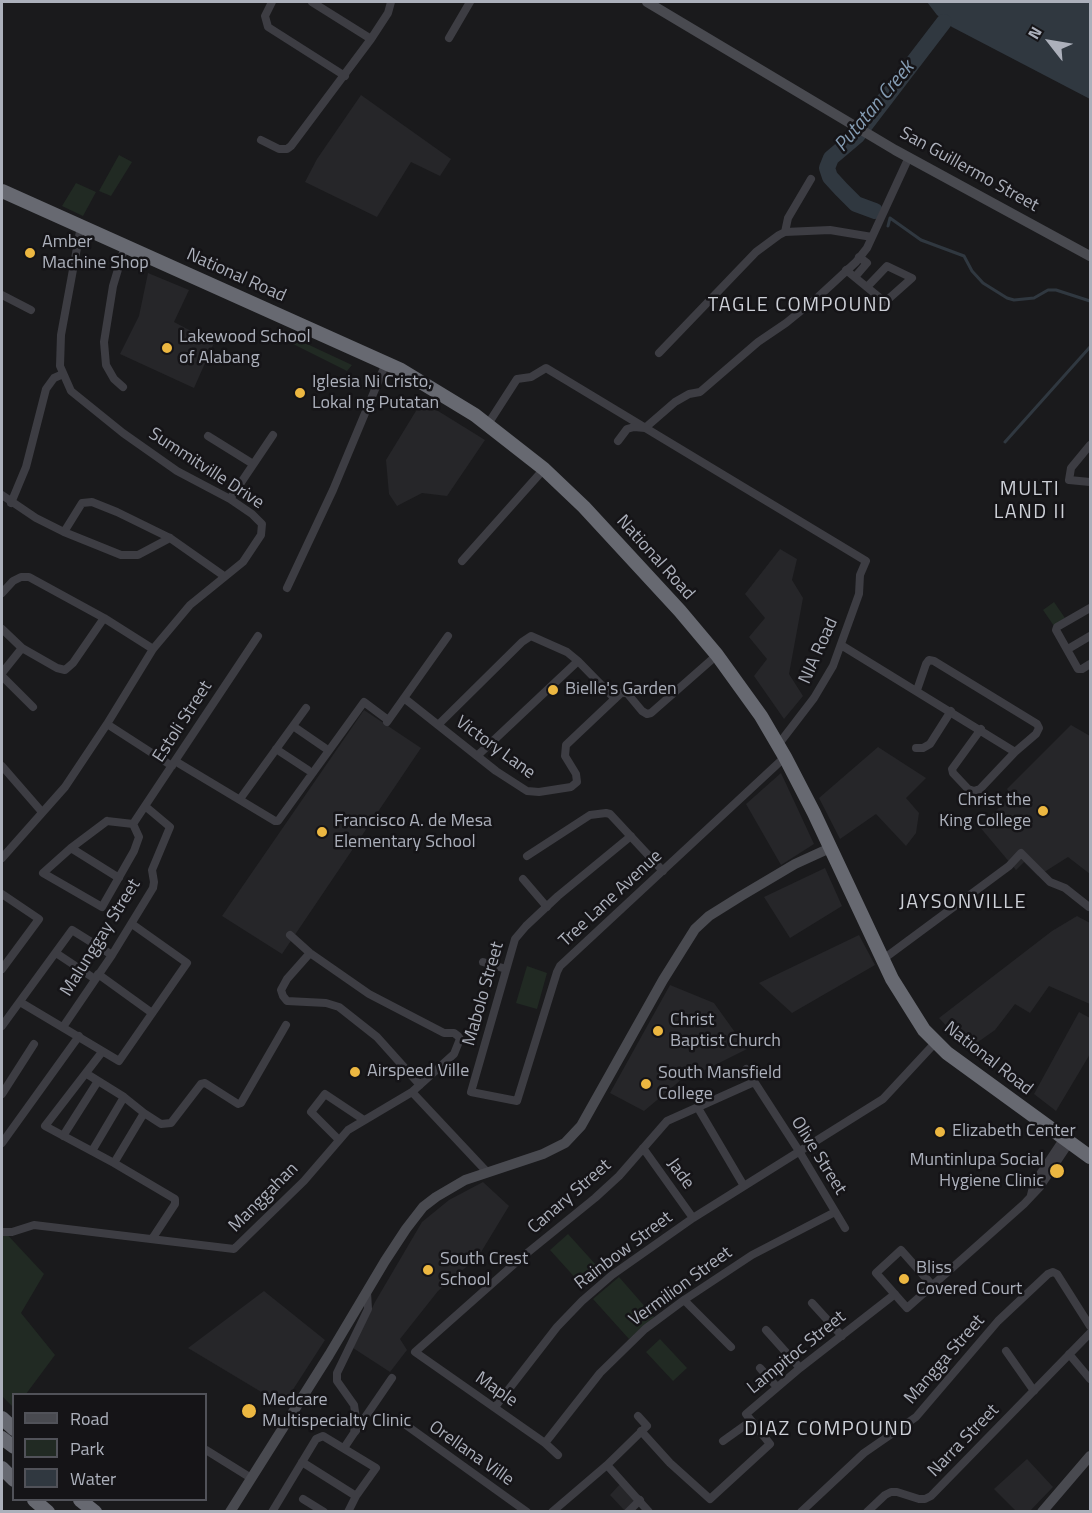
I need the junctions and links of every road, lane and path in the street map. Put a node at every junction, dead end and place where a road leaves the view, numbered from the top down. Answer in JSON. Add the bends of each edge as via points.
{"nodes":[{"id":1,"x":272,"y":2,"type":"edge"},
{"id":2,"x":312,"y":2,"type":"edge"},
{"id":3,"x":391,"y":2,"type":"edge"},
{"id":4,"x":470,"y":2,"type":"edge"},
{"id":5,"x":647,"y":2,"type":"edge"},
{"id":6,"x":449,"y":38,"type":"dead end"},
{"id":7,"x":371,"y":39,"type":"junction"},
{"id":8,"x":345,"y":76,"type":"junction"},
{"id":9,"x":261,"y":140,"type":"dead end"},
{"id":10,"x":909,"y":157,"type":"junction"},
{"id":11,"x":811,"y":179,"type":"dead end"},
{"id":12,"x":2,"y":191,"type":"edge"},
{"id":13,"x":81,"y":226,"type":"junction"},
{"id":14,"x":785,"y":232,"type":"junction"},
{"id":15,"x":872,"y":237,"type":"junction"},
{"id":16,"x":125,"y":246,"type":"junction"},
{"id":17,"x":1090,"y":256,"type":"edge"},
{"id":18,"x":859,"y":257,"type":"junction"},
{"id":19,"x":846,"y":270,"type":"junction"},
{"id":20,"x":855,"y":277,"type":"junction"},
{"id":21,"x":867,"y":287,"type":"junction"},
{"id":22,"x":2,"y":295,"type":"edge"},
{"id":23,"x":31,"y":310,"type":"dead end"},
{"id":24,"x":659,"y":353,"type":"dead end"},
{"id":25,"x":387,"y":363,"type":"junction"},
{"id":26,"x":63,"y":374,"type":"junction"},
{"id":27,"x":123,"y":387,"type":"dead end"},
{"id":28,"x":488,"y":424,"type":"junction"},
{"id":29,"x":645,"y":428,"type":"junction"},
{"id":30,"x":273,"y":435,"type":"dead end"},
{"id":31,"x":208,"y":436,"type":"dead end"},
{"id":32,"x":618,"y":441,"type":"dead end"},
{"id":33,"x":1090,"y":445,"type":"edge"},
{"id":34,"x":253,"y":464,"type":"junction"},
{"id":35,"x":544,"y":469,"type":"junction"},
{"id":36,"x":1090,"y":482,"type":"edge"},
{"id":37,"x":2,"y":495,"type":"edge"},
{"id":38,"x":230,"y":499,"type":"junction"},
{"id":39,"x":11,"y":502,"type":"junction"},
{"id":40,"x":64,"y":532,"type":"junction"},
{"id":41,"x":170,"y":538,"type":"junction"},
{"id":42,"x":462,"y":561,"type":"dead end"},
{"id":43,"x":224,"y":576,"type":"junction"},
{"id":44,"x":287,"y":588,"type":"dead end"},
{"id":45,"x":2,"y":593,"type":"edge"},
{"id":46,"x":1090,"y":608,"type":"edge"},
{"id":47,"x":104,"y":618,"type":"junction"},
{"id":48,"x":2,"y":629,"type":"edge"},
{"id":49,"x":258,"y":636,"type":"dead end"},
{"id":50,"x":448,"y":636,"type":"dead end"},
{"id":51,"x":1090,"y":636,"type":"edge"},
{"id":52,"x":841,"y":645,"type":"junction"},
{"id":53,"x":22,"y":648,"type":"junction"},
{"id":54,"x":153,"y":649,"type":"junction"},
{"id":55,"x":1068,"y":649,"type":"junction"},
{"id":56,"x":717,"y":655,"type":"junction"},
{"id":57,"x":578,"y":661,"type":"junction"},
{"id":58,"x":1090,"y":664,"type":"edge"},
{"id":59,"x":2,"y":674,"type":"edge"},
{"id":60,"x":917,"y":690,"type":"junction"},
{"id":61,"x":404,"y":698,"type":"junction"},
{"id":62,"x":615,"y":699,"type":"junction"},
{"id":63,"x":33,"y":706,"type":"dead end"},
{"id":64,"x":306,"y":708,"type":"dead end"},
{"id":65,"x":951,"y":711,"type":"junction"},
{"id":66,"x":107,"y":724,"type":"junction"},
{"id":67,"x":438,"y":725,"type":"junction"},
{"id":68,"x":293,"y":726,"type":"junction"},
{"id":69,"x":981,"y":729,"type":"junction"},
{"id":70,"x":325,"y":748,"type":"dead end"},
{"id":71,"x":916,"y":748,"type":"dead end"},
{"id":72,"x":276,"y":749,"type":"junction"},
{"id":73,"x":782,"y":751,"type":"junction"},
{"id":74,"x":1015,"y":752,"type":"junction"},
{"id":75,"x":477,"y":756,"type":"junction"},
{"id":76,"x":174,"y":763,"type":"junction"},
{"id":77,"x":2,"y":766,"type":"edge"},
{"id":78,"x":308,"y":770,"type":"dead end"},
{"id":79,"x":240,"y":799,"type":"junction"},
{"id":80,"x":145,"y":806,"type":"junction"},
{"id":81,"x":42,"y":812,"type":"junction"},
{"id":82,"x":134,"y":824,"type":"junction"},
{"id":83,"x":631,"y":836,"type":"junction"},
{"id":84,"x":71,"y":848,"type":"junction"},
{"id":85,"x":830,"y":848,"type":"junction"},
{"id":86,"x":527,"y":856,"type":"dead end"},
{"id":87,"x":2,"y":858,"type":"edge"},
{"id":88,"x":663,"y":871,"type":"junction"},
{"id":89,"x":119,"y":878,"type":"junction"},
{"id":90,"x":523,"y":879,"type":"dead end"},
{"id":91,"x":2,"y":894,"type":"edge"},
{"id":92,"x":547,"y":907,"type":"junction"},
{"id":93,"x":1089,"y":908,"type":"edge"},
{"id":94,"x":132,"y":924,"type":"junction"},
{"id":95,"x":290,"y":935,"type":"dead end"},
{"id":96,"x":56,"y":953,"type":"junction"},
{"id":97,"x":310,"y":953,"type":"junction"},
{"id":98,"x":112,"y":955,"type":"junction"},
{"id":99,"x":882,"y":960,"type":"junction"},
{"id":100,"x":483,"y":962,"type":"dead end"},
{"id":101,"x":2,"y":969,"type":"edge"},
{"id":102,"x":506,"y":969,"type":"junction"},
{"id":103,"x":96,"y":976,"type":"junction"},
{"id":104,"x":20,"y":1002,"type":"junction"},
{"id":105,"x":152,"y":1013,"type":"junction"},
{"id":106,"x":286,"y":1025,"type":"dead end"},
{"id":107,"x":2,"y":1026,"type":"edge"},
{"id":108,"x":63,"y":1027,"type":"junction"},
{"id":109,"x":79,"y":1036,"type":"junction"},
{"id":110,"x":935,"y":1043,"type":"junction"},
{"id":111,"x":34,"y":1044,"type":"dead end"},
{"id":112,"x":102,"y":1052,"type":"junction"},
{"id":113,"x":746,"y":1069,"type":"dead end"},
{"id":114,"x":87,"y":1074,"type":"junction"},
{"id":115,"x":98,"y":1081,"type":"junction"},
{"id":116,"x":754,"y":1082,"type":"junction"},
{"id":117,"x":420,"y":1085,"type":"junction"},
{"id":118,"x":412,"y":1092,"type":"junction"},
{"id":119,"x":2,"y":1094,"type":"edge"},
{"id":120,"x":124,"y":1097,"type":"junction"},
{"id":121,"x":517,"y":1101,"type":"joint"},
{"id":122,"x":698,"y":1108,"type":"junction"},
{"id":123,"x":144,"y":1113,"type":"junction"},
{"id":124,"x":364,"y":1120,"type":"junction"},
{"id":125,"x":63,"y":1136,"type":"junction"},
{"id":126,"x":339,"y":1140,"type":"junction"},
{"id":127,"x":1067,"y":1140,"type":"junction"},
{"id":128,"x":2,"y":1143,"type":"edge"},
{"id":129,"x":643,"y":1148,"type":"junction"},
{"id":130,"x":92,"y":1151,"type":"junction"},
{"id":131,"x":799,"y":1151,"type":"junction"},
{"id":132,"x":1090,"y":1157,"type":"edge"},
{"id":133,"x":114,"y":1162,"type":"junction"},
{"id":134,"x":487,"y":1172,"type":"junction"},
{"id":135,"x":744,"y":1186,"type":"junction"},
{"id":136,"x":835,"y":1212,"type":"junction"},
{"id":137,"x":693,"y":1218,"type":"junction"},
{"id":138,"x":845,"y":1228,"type":"dead end"},
{"id":139,"x":2,"y":1233,"type":"edge"},
{"id":140,"x":152,"y":1239,"type":"junction"},
{"id":141,"x":932,"y":1285,"type":"junction"},
{"id":142,"x":367,"y":1290,"type":"junction"},
{"id":143,"x":895,"y":1294,"type":"junction"},
{"id":144,"x":684,"y":1300,"type":"junction"},
{"id":145,"x":812,"y":1303,"type":"dead end"},
{"id":146,"x":1090,"y":1326,"type":"edge"},
{"id":147,"x":766,"y":1330,"type":"dead end"},
{"id":148,"x":1090,"y":1333,"type":"edge"},
{"id":149,"x":842,"y":1336,"type":"junction"},
{"id":150,"x":731,"y":1347,"type":"dead end"},
{"id":151,"x":415,"y":1352,"type":"joint"},
{"id":152,"x":1006,"y":1352,"type":"dead end"},
{"id":153,"x":1069,"y":1354,"type":"junction"},
{"id":154,"x":760,"y":1368,"type":"dead end"},
{"id":155,"x":800,"y":1368,"type":"junction"},
{"id":156,"x":392,"y":1378,"type":"dead end"},
{"id":157,"x":1090,"y":1379,"type":"edge"},
{"id":158,"x":777,"y":1386,"type":"junction"},
{"id":159,"x":1034,"y":1391,"type":"junction"},
{"id":160,"x":495,"y":1407,"type":"junction"},
{"id":161,"x":638,"y":1416,"type":"dead end"},
{"id":162,"x":399,"y":1420,"type":"dead end"},
{"id":163,"x":751,"y":1420,"type":"junction"},
{"id":164,"x":641,"y":1431,"type":"junction"},
{"id":165,"x":354,"y":1433,"type":"junction"},
{"id":166,"x":723,"y":1441,"type":"dead end"},
{"id":167,"x":545,"y":1443,"type":"junction"},
{"id":168,"x":344,"y":1448,"type":"junction"},
{"id":169,"x":207,"y":1451,"type":"edge"},
{"id":170,"x":558,"y":1455,"type":"dead end"},
{"id":171,"x":1090,"y":1456,"type":"edge"},
{"id":172,"x":302,"y":1462,"type":"junction"},
{"id":173,"x":607,"y":1465,"type":"junction"},
{"id":174,"x":251,"y":1478,"type":"junction"},
{"id":175,"x":356,"y":1496,"type":"junction"},
{"id":176,"x":303,"y":1499,"type":"dead end"},
{"id":177,"x":640,"y":1500,"type":"junction"},
{"id":178,"x":81,"y":1501,"type":"edge"},
{"id":179,"x":95,"y":1512,"type":"edge"},
{"id":180,"x":231,"y":1512,"type":"edge"},
{"id":181,"x":272,"y":1512,"type":"edge"},
{"id":182,"x":324,"y":1512,"type":"edge"},
{"id":183,"x":348,"y":1512,"type":"edge"},
{"id":184,"x":527,"y":1512,"type":"edge"},
{"id":185,"x":552,"y":1512,"type":"edge"},
{"id":186,"x":628,"y":1512,"type":"edge"},
{"id":187,"x":649,"y":1512,"type":"edge"},
{"id":188,"x":801,"y":1512,"type":"edge"},
{"id":189,"x":867,"y":1512,"type":"edge"},
{"id":190,"x":1042,"y":1512,"type":"edge"}],
"edges":[{"from":1,"to":8,"type":"street","via":[[264,20],[268,27]]},
{"from":2,"to":7,"type":"street"},
{"from":3,"to":7,"type":"street"},
{"from":4,"to":6,"type":"street"},
{"from":5,"to":10,"type":"street","name":"San Guillermo Street"},
{"from":7,"to":8,"type":"street"},
{"from":8,"to":9,"type":"street","via":[[291,146],[279,149]]},
{"from":10,"to":15,"type":"street"},
{"from":10,"to":17,"type":"street","name":"San Guillermo Street"},
{"from":11,"to":14,"type":"street","via":[[788,218]]},
{"from":12,"to":13,"type":"highway","name":"National Road"},
{"from":13,"to":16,"type":"highway","name":"National Road"},
{"from":13,"to":26,"type":"street","via":[[61,335]]},
{"from":14,"to":15,"type":"street","via":[[830,230]]},
{"from":14,"to":24,"type":"street","via":[[756,252]]},
{"from":15,"to":18,"type":"street"},
{"from":16,"to":25,"type":"highway","name":"National Road"},
{"from":16,"to":27,"type":"street","via":[[109,304],[104,342],[106,365]]},
{"from":18,"to":19,"type":"street"},
{"from":18,"to":20,"type":"street","via":[[867,263]]},
{"from":19,"to":20,"type":"street"},
{"from":19,"to":29,"type":"street","via":[[700,392],[675,402]]},
{"from":20,"to":21,"type":"street"},
{"from":21,"to":21,"type":"street","via":[[886,266],[912,278],[885,302]]},
{"from":22,"to":23,"type":"street"},
{"from":25,"to":28,"type":"highway","name":"National Road"},
{"from":25,"to":44,"type":"street"},
{"from":26,"to":38,"type":"street","name":"Summitville Drive","via":[[71,391],[123,433],[177,471]]},
{"from":26,"to":39,"type":"street","via":[[46,388],[26,467]]},
{"from":28,"to":29,"type":"street","via":[[517,379],[531,377],[546,368]]},
{"from":28,"to":35,"type":"highway","name":"National Road"},
{"from":29,"to":32,"type":"street","via":[[630,427]]},
{"from":29,"to":52,"type":"street","name":"NIA Road","via":[[866,561]]},
{"from":30,"to":34,"type":"street"},
{"from":31,"to":34,"type":"street"},
{"from":33,"to":36,"type":"street","via":[[1071,468],[1069,480]]},
{"from":34,"to":38,"type":"street"},
{"from":35,"to":42,"type":"street"},
{"from":35,"to":56,"type":"highway","name":"National Road","via":[[584,507]]},
{"from":37,"to":39,"type":"street"},
{"from":38,"to":43,"type":"street","name":"Summitville Drive","via":[[262,524],[261,535],[243,562]]},
{"from":39,"to":40,"type":"street"},
{"from":40,"to":41,"type":"street","via":[[121,555],[138,555]]},
{"from":40,"to":41,"type":"street","via":[[86,502],[117,512]]},
{"from":41,"to":43,"type":"street"},
{"from":43,"to":54,"type":"street","name":"Summitville Drive","via":[[190,606]]},
{"from":45,"to":47,"type":"street","via":[[13,581],[29,577]]},
{"from":46,"to":55,"type":"street","via":[[1056,629]]},
{"from":47,"to":53,"type":"street","via":[[65,670]]},
{"from":47,"to":54,"type":"street"},
{"from":48,"to":53,"type":"street"},
{"from":49,"to":76,"type":"street","name":"Estoli Street"},
{"from":50,"to":61,"type":"street"},
{"from":51,"to":55,"type":"street"},
{"from":52,"to":60,"type":"street"},
{"from":52,"to":73,"type":"street","name":"NIA Road","via":[[824,684]]},
{"from":53,"to":59,"type":"street"},
{"from":54,"to":66,"type":"street","name":"Summitville Drive"},
{"from":55,"to":58,"type":"street","via":[[1079,670]]},
{"from":56,"to":62,"type":"street","via":[[651,713],[642,711],[626,692]]},
{"from":56,"to":73,"type":"highway","name":"National Road"},
{"from":57,"to":62,"type":"street"},
{"from":57,"to":67,"type":"street","via":[[536,637],[526,638]]},
{"from":57,"to":75,"type":"street"},
{"from":59,"to":63,"type":"street"},
{"from":60,"to":65,"type":"street"},
{"from":60,"to":74,"type":"street","via":[[926,664],[934,661],[1031,719],[1039,728]]},
{"from":61,"to":67,"type":"street","name":"Victory Lane"},
{"from":61,"to":79,"type":"street","via":[[388,721],[364,702],[278,820]]},
{"from":62,"to":75,"type":"street","name":"Victory Lane","via":[[566,745],[565,756],[577,778],[571,787],[527,791]]},
{"from":64,"to":68,"type":"street"},
{"from":65,"to":69,"type":"street"},
{"from":65,"to":71,"type":"street","via":[[930,744]]},
{"from":66,"to":76,"type":"street"},
{"from":66,"to":81,"type":"street","name":"Summitville Drive","via":[[65,787]]},
{"from":67,"to":75,"type":"street","name":"Victory Lane"},
{"from":68,"to":70,"type":"street"},
{"from":68,"to":72,"type":"street"},
{"from":69,"to":74,"type":"street"},
{"from":69,"to":74,"type":"street","via":[[952,769],[968,789],[980,789]]},
{"from":72,"to":78,"type":"street"},
{"from":72,"to":79,"type":"street"},
{"from":73,"to":85,"type":"highway","name":"National Road"},
{"from":73,"to":88,"type":"street","name":"Tree Lane Avenue"},
{"from":76,"to":79,"type":"street"},
{"from":76,"to":80,"type":"street","name":"Estoli Street"},
{"from":77,"to":81,"type":"street"},
{"from":80,"to":82,"type":"street","name":"Estoli Street"},
{"from":80,"to":94,"type":"street","name":"Malunggay Street","via":[[170,827],[152,870],[153,888]]},
{"from":81,"to":87,"type":"street","name":"Summitville Drive"},
{"from":82,"to":84,"type":"street","via":[[107,821]]},
{"from":82,"to":89,"type":"street","via":[[139,837]]},
{"from":83,"to":86,"type":"street","via":[[610,814],[596,813]]},
{"from":83,"to":88,"type":"street"},
{"from":83,"to":92,"type":"street","name":"Mabolo Street"},
{"from":84,"to":89,"type":"street"},
{"from":84,"to":89,"type":"street","via":[[44,873],[102,907]]},
{"from":85,"to":99,"type":"highway","name":"National Road"},
{"from":85,"to":134,"type":"street","via":[[795,864],[709,916],[695,929],[574,1134],[557,1149]]},
{"from":88,"to":121,"type":"street","name":"Tree Lane Avenue","via":[[556,972]]},
{"from":90,"to":92,"type":"street"},
{"from":91,"to":101,"type":"street","via":[[39,919]]},
{"from":92,"to":102,"type":"street","name":"Mabolo Street","via":[[515,939]]},
{"from":93,"to":99,"type":"street","via":[[1065,888],[1050,882],[1021,853]]},
{"from":94,"to":98,"type":"street","name":"Malunggay Street"},
{"from":94,"to":105,"type":"street","via":[[187,963]]},
{"from":95,"to":97,"type":"street"},
{"from":96,"to":98,"type":"street","via":[[72,930]]},
{"from":96,"to":103,"type":"street"},
{"from":96,"to":104,"type":"street"},
{"from":97,"to":117,"type":"street","via":[[287,979],[281,990],[283,996],[287,1000],[339,1007],[377,1037]]},
{"from":97,"to":117,"type":"street","name":"Manggahan","via":[[369,994],[444,1033],[458,1036],[454,1054]]},
{"from":98,"to":103,"type":"street","name":"Malunggay Street"},
{"from":99,"to":110,"type":"highway","name":"National Road","via":[[919,1024]]},
{"from":100,"to":102,"type":"street"},
{"from":102,"to":121,"type":"street","name":"Mabolo Street","via":[[471,1092]]},
{"from":103,"to":105,"type":"street"},
{"from":103,"to":108,"type":"street","name":"Malunggay Street"},
{"from":104,"to":107,"type":"street"},
{"from":104,"to":108,"type":"street"},
{"from":105,"to":112,"type":"street","via":[[119,1061]]},
{"from":106,"to":123,"type":"street","via":[[241,1103],[205,1083],[171,1123],[161,1124]]},
{"from":108,"to":109,"type":"street"},
{"from":109,"to":112,"type":"street"},
{"from":109,"to":128,"type":"street"},
{"from":110,"to":127,"type":"highway","name":"National Road"},
{"from":110,"to":131,"type":"street","name":"Rainbow Street","via":[[883,1099]]},
{"from":111,"to":119,"type":"street"},
{"from":112,"to":114,"type":"street"},
{"from":113,"to":116,"type":"street","name":"Olive Street"},
{"from":114,"to":115,"type":"street"},
{"from":114,"to":125,"type":"street","via":[[45,1126]]},
{"from":115,"to":120,"type":"street"},
{"from":115,"to":125,"type":"street"},
{"from":116,"to":122,"type":"street","name":"Canary Street"},
{"from":116,"to":131,"type":"street","name":"Olive Street"},
{"from":117,"to":118,"type":"street","name":"Manggahan"},
{"from":118,"to":124,"type":"street","name":"Manggahan"},
{"from":118,"to":134,"type":"street"},
{"from":120,"to":123,"type":"street"},
{"from":120,"to":130,"type":"street"},
{"from":122,"to":129,"type":"street","name":"Canary Street","via":[[668,1121]]},
{"from":122,"to":135,"type":"street"},
{"from":123,"to":133,"type":"street"},
{"from":124,"to":126,"type":"street","name":"Manggahan"},
{"from":124,"to":126,"type":"street","via":[[325,1094],[312,1112]]},
{"from":125,"to":130,"type":"street"},
{"from":126,"to":140,"type":"street","name":"Manggahan","via":[[304,1181],[234,1249]]},
{"from":127,"to":132,"type":"highway","name":"National Road"},
{"from":127,"to":141,"type":"street","via":[[1040,1187]]},
{"from":129,"to":137,"type":"street","name":"Jade"},
{"from":129,"to":151,"type":"street","name":"Canary Street","via":[[595,1198]]},
{"from":130,"to":133,"type":"street"},
{"from":131,"to":135,"type":"street","name":"Rainbow Street"},
{"from":131,"to":136,"type":"street","name":"Olive Street"},
{"from":133,"to":140,"type":"street","via":[[175,1199]]},
{"from":134,"to":142,"type":"street","via":[[448,1189],[423,1207]]},
{"from":135,"to":137,"type":"street","name":"Rainbow Street"},
{"from":136,"to":138,"type":"street","name":"Olive Street"},
{"from":136,"to":144,"type":"street","name":"Vermilion Street","via":[[752,1255]]},
{"from":137,"to":160,"type":"street","name":"Rainbow Street","via":[[582,1301]]},
{"from":139,"to":140,"type":"street","name":"Manggahan","via":[[34,1225]]},
{"from":141,"to":143,"type":"street","via":[[908,1308]]},
{"from":141,"to":143,"type":"street","via":[[901,1250],[876,1273]]},
{"from":142,"to":165,"type":"street","via":[[368,1309],[337,1373],[337,1381],[354,1405]]},
{"from":142,"to":174,"type":"street"},
{"from":143,"to":149,"type":"street","name":"Lampitoc Street"},
{"from":144,"to":150,"type":"street"},
{"from":144,"to":167,"type":"street","name":"Vermilion Street","via":[[645,1329],[600,1373]]},
{"from":145,"to":149,"type":"street"},
{"from":146,"to":188,"type":"street","name":"Mangga Street","via":[[1057,1274],[1048,1274],[998,1321],[916,1417],[864,1454]]},
{"from":147,"to":155,"type":"street"},
{"from":148,"to":153,"type":"street","name":"Narra Street"},
{"from":149,"to":155,"type":"street","name":"Lampitoc Street"},
{"from":151,"to":160,"type":"street","name":"Maple"},
{"from":152,"to":159,"type":"street"},
{"from":153,"to":157,"type":"street"},
{"from":153,"to":159,"type":"street","name":"Narra Street"},
{"from":154,"to":158,"type":"street"},
{"from":155,"to":158,"type":"street","name":"Lampitoc Street"},
{"from":156,"to":165,"type":"street"},
{"from":158,"to":163,"type":"street","name":"Lampitoc Street","via":[[746,1414]]},
{"from":159,"to":189,"type":"street","name":"Narra Street","via":[[931,1496],[919,1499],[891,1492]]},
{"from":160,"to":167,"type":"street","name":"Maple"},
{"from":161,"to":164,"type":"street","via":[[647,1426]]},
{"from":162,"to":184,"type":"street","name":"Orellana Ville"},
{"from":163,"to":164,"type":"street","name":"Lampitoc Street","via":[[770,1444],[710,1499]]},
{"from":163,"to":166,"type":"street"},
{"from":164,"to":173,"type":"street"},
{"from":165,"to":168,"type":"street"},
{"from":167,"to":170,"type":"street","name":"Maple"},
{"from":168,"to":172,"type":"street","via":[[319,1437]]},
{"from":168,"to":175,"type":"street","via":[[375,1468]]},
{"from":169,"to":174,"type":"street"},
{"from":171,"to":190,"type":"street"},
{"from":172,"to":175,"type":"street"},
{"from":172,"to":181,"type":"street"},
{"from":173,"to":177,"type":"street"},
{"from":173,"to":185,"type":"street"},
{"from":174,"to":180,"type":"street"},
{"from":175,"to":183,"type":"street"},
{"from":176,"to":182,"type":"street"},
{"from":177,"to":186,"type":"street"},
{"from":177,"to":187,"type":"street"},
{"from":178,"to":179,"type":"highway"}]}
